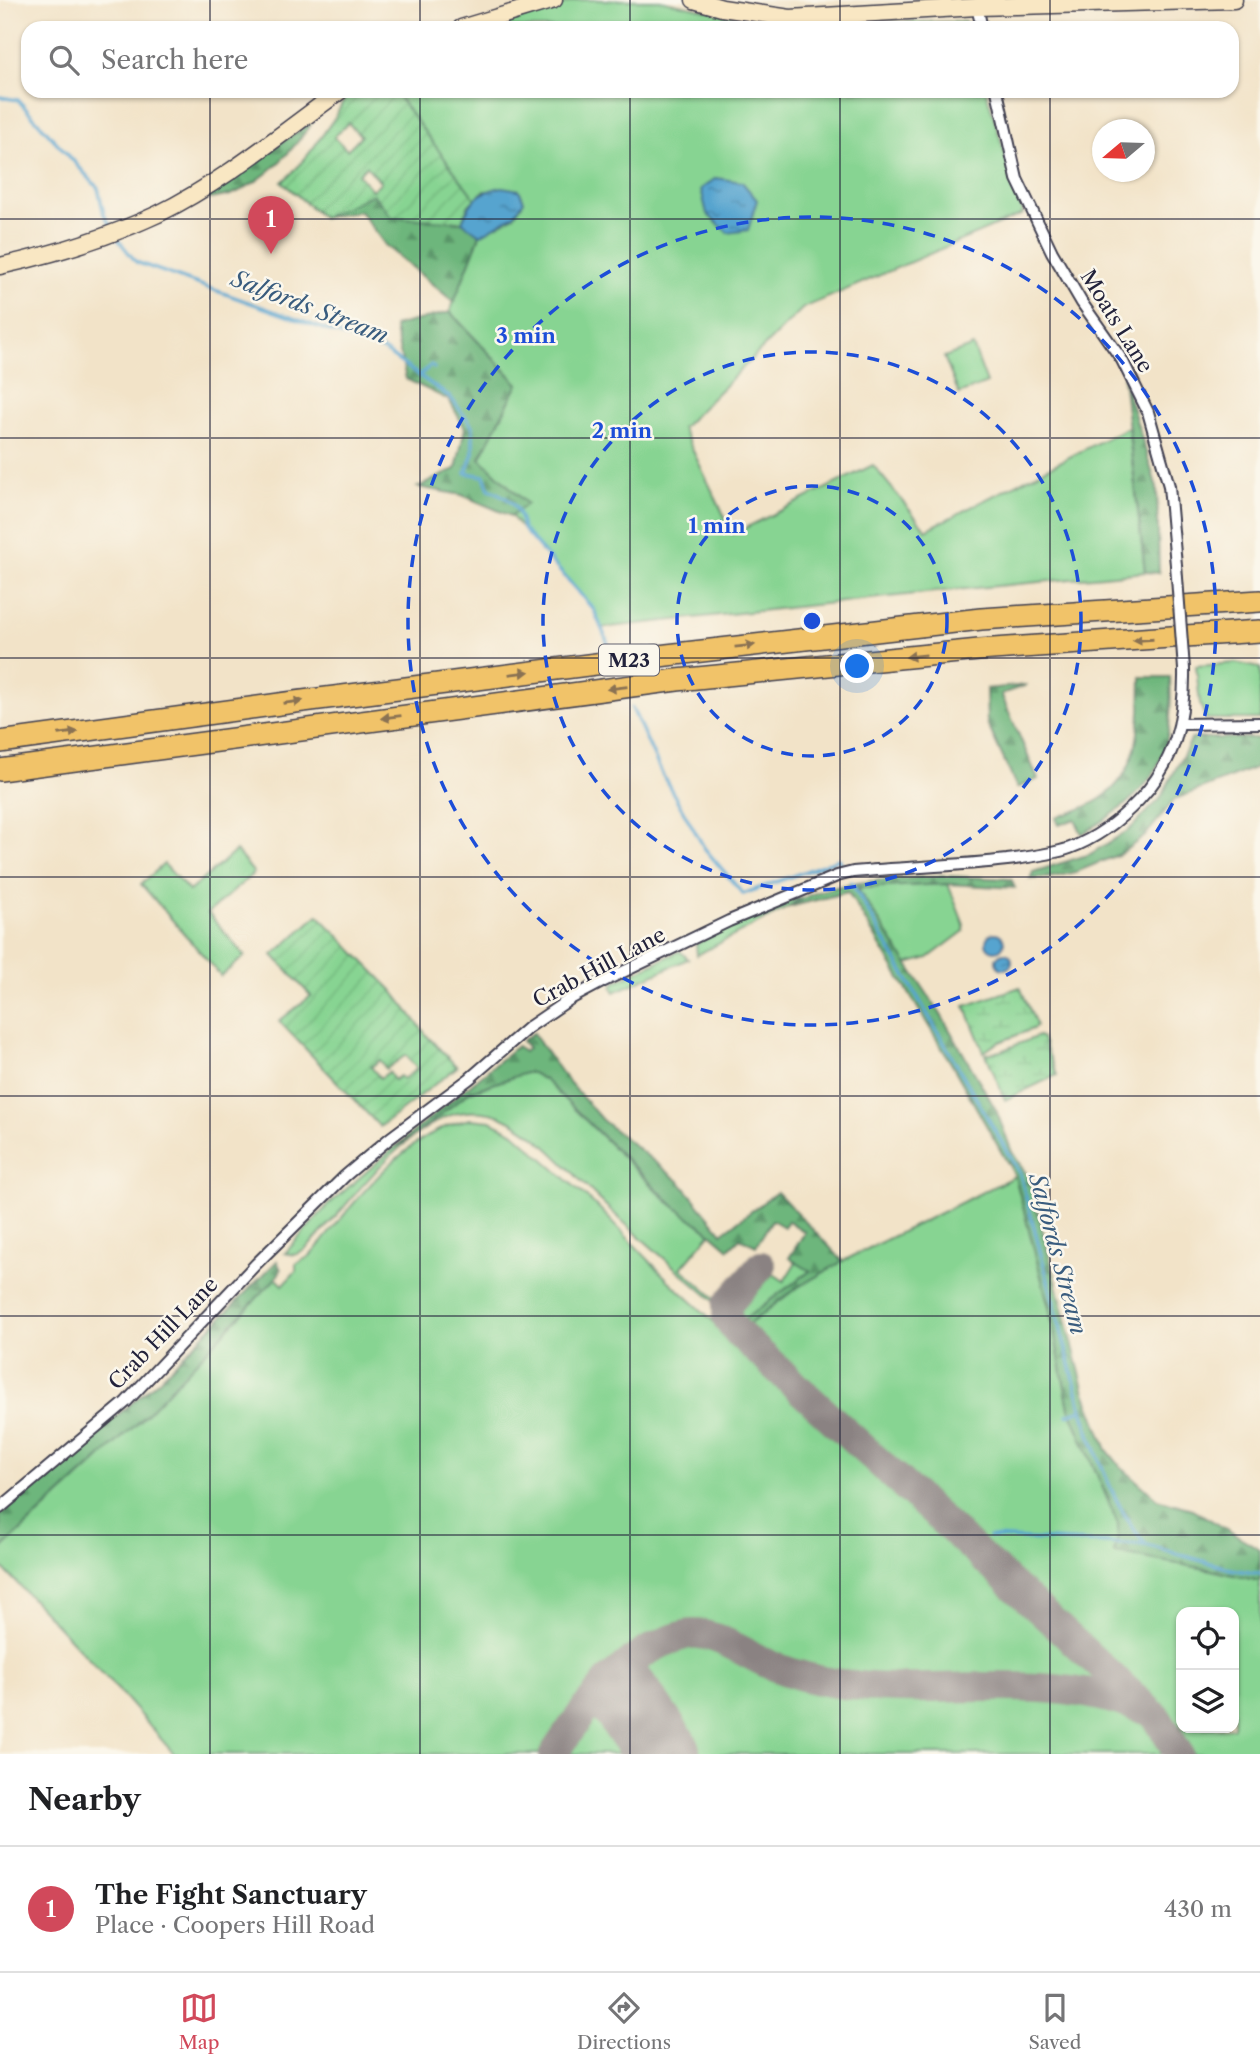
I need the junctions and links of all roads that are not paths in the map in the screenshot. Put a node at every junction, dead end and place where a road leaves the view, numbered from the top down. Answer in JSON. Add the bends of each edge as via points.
{"nodes":[{"id":1,"x":554,"y":0,"type":"edge"},
{"id":2,"x":694,"y":0,"type":"edge"},
{"id":3,"x":1234,"y":0,"type":"edge"},
{"id":4,"x":976,"y":7,"type":"junction"},
{"id":5,"x":484,"y":21,"type":"edge"},
{"id":6,"x":980,"y":21,"type":"edge"},
{"id":7,"x":330,"y":98,"type":"edge"},
{"id":8,"x":999,"y":98,"type":"edge"},
{"id":9,"x":0,"y":266,"type":"edge"},
{"id":10,"x":1260,"y":601,"type":"edge"},
{"id":11,"x":1260,"y":631,"type":"edge"},
{"id":12,"x":1183,"y":705,"type":"joint"},
{"id":13,"x":1260,"y":723,"type":"edge"},
{"id":14,"x":1181,"y":724,"type":"junction"},
{"id":15,"x":0,"y":742,"type":"edge"},
{"id":16,"x":0,"y":769,"type":"edge"},
{"id":17,"x":0,"y":1508,"type":"edge"}],
"edges":[{"from":1,"to":5,"type":"street"},
{"from":2,"to":4,"type":"street","via":[[790,18]]},
{"from":3,"to":4,"type":"street"},
{"from":4,"to":6,"type":"street"},
{"from":7,"to":9,"type":"street","via":[[216,181],[158,214],[59,253]]},
{"from":8,"to":12,"type":"street","name":"Moats Lane","bridge":true,"via":[[1017,179],[1052,252],[1122,360],[1148,412],[1169,486]]},
{"from":15,"to":10,"type":"highway","number":"M23","one_way":true,"via":[[968,620]]},
{"from":11,"to":16,"type":"highway","number":"M23","one_way":true,"via":[[979,650],[677,680]]},
{"from":12,"to":14,"type":"street","name":"Crab Hill Lane"},
{"from":13,"to":14,"type":"street"},
{"from":14,"to":17,"type":"street","name":"Crab Hill Lane","via":[[1170,758],[1148,790],[1113,824],[1084,842],[1034,856],[836,876],[729,921],[547,1013],[345,1176],[126,1402]]}]}
